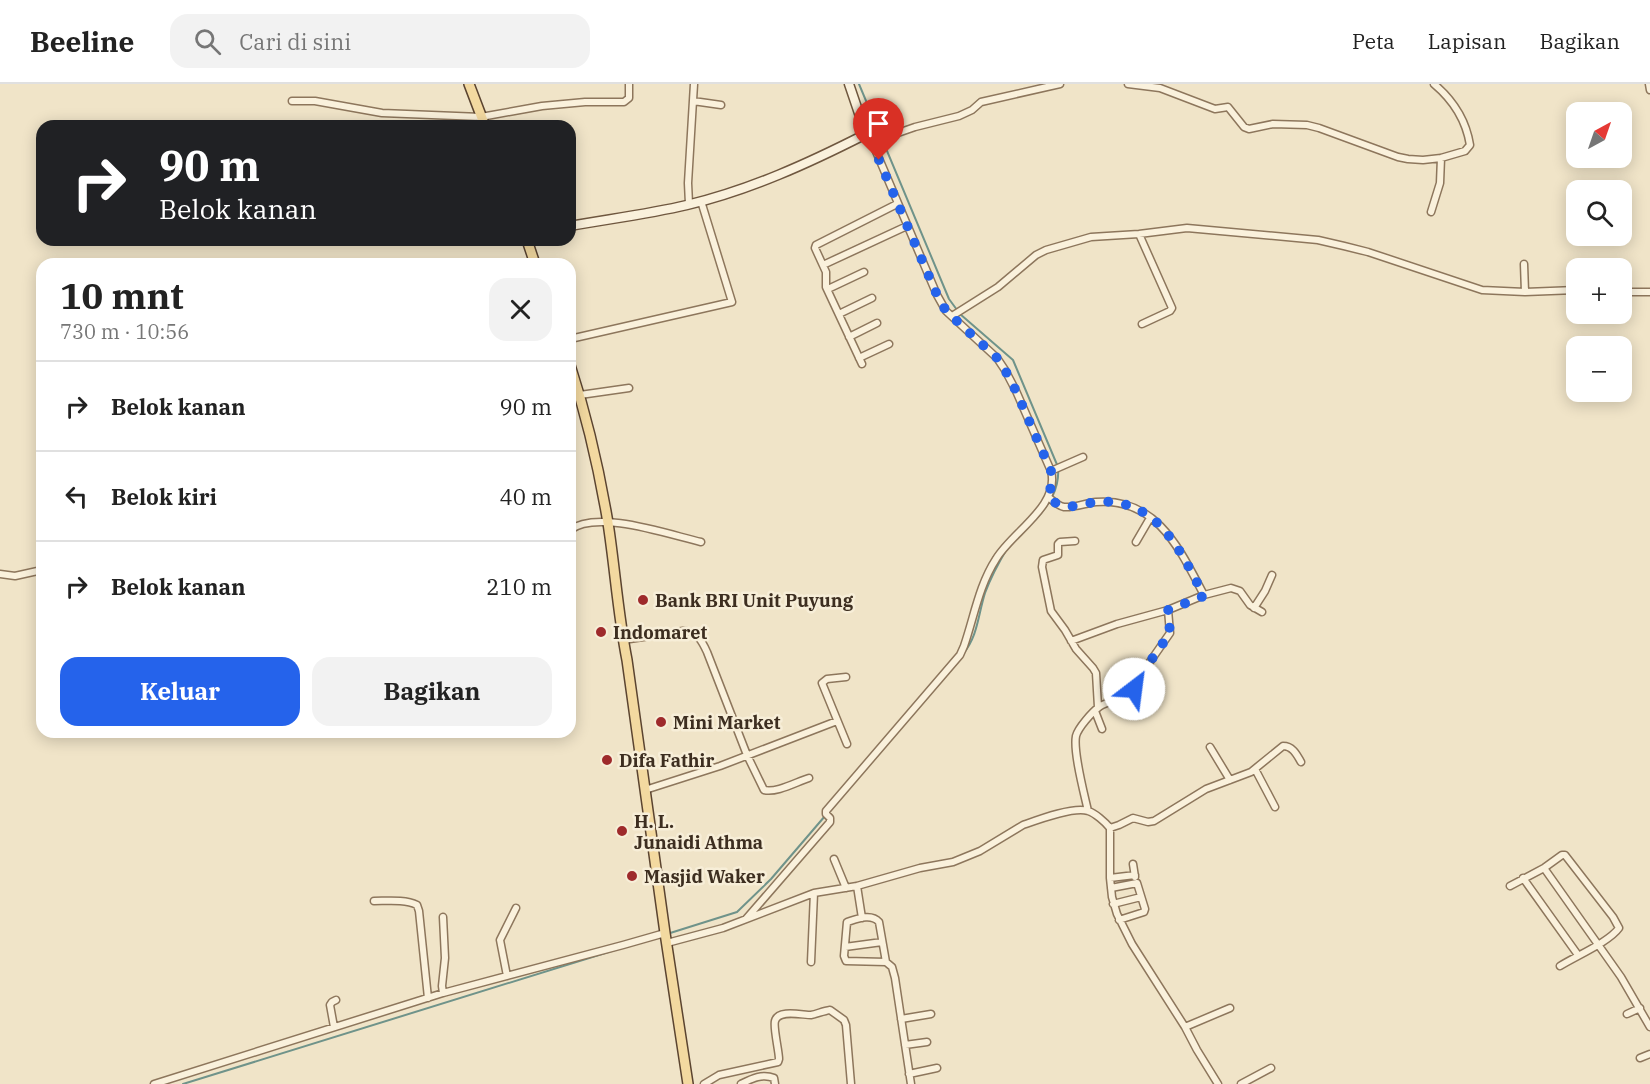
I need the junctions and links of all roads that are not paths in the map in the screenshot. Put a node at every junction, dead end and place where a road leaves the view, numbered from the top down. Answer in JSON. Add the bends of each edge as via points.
{"nodes":[{"id":1,"x":469,"y":84,"type":"edge"},
{"id":2,"x":629,"y":84,"type":"edge"},
{"id":3,"x":694,"y":84,"type":"edge"},
{"id":4,"x":849,"y":84,"type":"edge"},
{"id":5,"x":1060,"y":84,"type":"edge"},
{"id":6,"x":1128,"y":84,"type":"edge"},
{"id":7,"x":1434,"y":84,"type":"edge"},
{"id":8,"x":1649,"y":84,"type":"edge"},
{"id":9,"x":1650,"y":90,"type":"edge"},
{"id":10,"x":292,"y":101,"type":"dead end"},
{"id":11,"x":693,"y":101,"type":"junction"},
{"id":12,"x":721,"y":105,"type":"dead end"},
{"id":13,"x":461,"y":120,"type":"edge"},
{"id":14,"x":482,"y":120,"type":"edge"},
{"id":15,"x":490,"y":120,"type":"edge"},
{"id":16,"x":871,"y":139,"type":"junction"},
{"id":17,"x":1441,"y":158,"type":"junction"},
{"id":18,"x":701,"y":201,"type":"junction"},
{"id":19,"x":689,"y":204,"type":"junction"},
{"id":20,"x":897,"y":204,"type":"junction"},
{"id":21,"x":1431,"y":212,"type":"dead end"},
{"id":22,"x":576,"y":225,"type":"edge"},
{"id":23,"x":907,"y":226,"type":"junction"},
{"id":24,"x":1139,"y":234,"type":"junction"},
{"id":25,"x":1524,"y":264,"type":"dead end"},
{"id":26,"x":823,"y":265,"type":"junction"},
{"id":27,"x":864,"y":272,"type":"dead end"},
{"id":28,"x":828,"y":289,"type":"junction"},
{"id":29,"x":1566,"y":290,"type":"edge"},
{"id":30,"x":1525,"y":292,"type":"junction"},
{"id":31,"x":1632,"y":292,"type":"edge"},
{"id":32,"x":1650,"y":292,"type":"edge"},
{"id":33,"x":872,"y":298,"type":"dead end"},
{"id":34,"x":956,"y":313,"type":"junction"},
{"id":35,"x":839,"y":314,"type":"junction"},
{"id":36,"x":877,"y":323,"type":"dead end"},
{"id":37,"x":1142,"y":324,"type":"dead end"},
{"id":38,"x":849,"y":337,"type":"junction"},
{"id":39,"x":576,"y":338,"type":"edge"},
{"id":40,"x":889,"y":344,"type":"dead end"},
{"id":41,"x":576,"y":384,"type":"edge"},
{"id":42,"x":629,"y":388,"type":"dead end"},
{"id":43,"x":580,"y":396,"type":"junction"},
{"id":44,"x":1083,"y":457,"type":"dead end"},
{"id":45,"x":1056,"y":469,"type":"junction"},
{"id":46,"x":1050,"y":499,"type":"junction"},
{"id":47,"x":1150,"y":518,"type":"junction"},
{"id":48,"x":607,"y":522,"type":"junction"},
{"id":49,"x":576,"y":527,"type":"edge"},
{"id":50,"x":1075,"y":541,"type":"dead end"},
{"id":51,"x":701,"y":542,"type":"dead end"},
{"id":52,"x":1136,"y":542,"type":"dead end"},
{"id":53,"x":36,"y":571,"type":"edge"},
{"id":54,"x":0,"y":574,"type":"edge"},
{"id":55,"x":1272,"y":575,"type":"dead end"},
{"id":56,"x":1204,"y":596,"type":"junction"},
{"id":57,"x":1254,"y":608,"type":"junction"},
{"id":58,"x":1168,"y":610,"type":"junction"},
{"id":59,"x":1262,"y":612,"type":"dead end"},
{"id":60,"x":623,"y":640,"type":"junction"},
{"id":61,"x":1071,"y":641,"type":"junction"},
{"id":62,"x":846,"y":677,"type":"dead end"},
{"id":63,"x":1136,"y":685,"type":"junction"},
{"id":64,"x":1155,"y":694,"type":"dead end"},
{"id":65,"x":1097,"y":709,"type":"junction"},
{"id":66,"x":837,"y":721,"type":"junction"},
{"id":67,"x":1102,"y":729,"type":"dead end"},
{"id":68,"x":847,"y":744,"type":"dead end"},
{"id":69,"x":1210,"y":747,"type":"dead end"},
{"id":70,"x":747,"y":755,"type":"junction"},
{"id":71,"x":1301,"y":762,"type":"dead end"},
{"id":72,"x":1255,"y":769,"type":"junction"},
{"id":73,"x":809,"y":778,"type":"dead end"},
{"id":74,"x":1230,"y":780,"type":"junction"},
{"id":75,"x":645,"y":790,"type":"junction"},
{"id":76,"x":1275,"y":807,"type":"dead end"},
{"id":77,"x":1088,"y":811,"type":"junction"},
{"id":78,"x":1110,"y":828,"type":"junction"},
{"id":79,"x":834,"y":859,"type":"dead end"},
{"id":80,"x":1133,"y":864,"type":"dead end"},
{"id":81,"x":1544,"y":868,"type":"junction"},
{"id":82,"x":1135,"y":875,"type":"junction"},
{"id":83,"x":1110,"y":878,"type":"junction"},
{"id":84,"x":1523,"y":878,"type":"junction"},
{"id":85,"x":1137,"y":883,"type":"junction"},
{"id":86,"x":857,"y":886,"type":"junction"},
{"id":87,"x":1510,"y":886,"type":"dead end"},
{"id":88,"x":846,"y":888,"type":"junction"},
{"id":89,"x":1111,"y":888,"type":"junction"},
{"id":90,"x":814,"y":893,"type":"junction"},
{"id":91,"x":1141,"y":897,"type":"junction"},
{"id":92,"x":374,"y":901,"type":"dead end"},
{"id":93,"x":1113,"y":904,"type":"junction"},
{"id":94,"x":516,"y":908,"type":"dead end"},
{"id":95,"x":442,"y":917,"type":"dead end"},
{"id":96,"x":862,"y":918,"type":"junction"},
{"id":97,"x":746,"y":919,"type":"junction"},
{"id":98,"x":1119,"y":920,"type":"junction"},
{"id":99,"x":666,"y":938,"type":"junction"},
{"id":100,"x":882,"y":942,"type":"junction"},
{"id":101,"x":1598,"y":944,"type":"junction"},
{"id":102,"x":845,"y":947,"type":"junction"},
{"id":103,"x":1578,"y":955,"type":"junction"},
{"id":104,"x":811,"y":962,"type":"dead end"},
{"id":105,"x":886,"y":962,"type":"junction"},
{"id":106,"x":1560,"y":966,"type":"dead end"},
{"id":107,"x":507,"y":976,"type":"junction"},
{"id":108,"x":443,"y":993,"type":"junction"},
{"id":109,"x":428,"y":998,"type":"junction"},
{"id":110,"x":336,"y":1000,"type":"dead end"},
{"id":111,"x":1230,"y":1008,"type":"dead end"},
{"id":112,"x":1640,"y":1008,"type":"junction"},
{"id":113,"x":931,"y":1014,"type":"dead end"},
{"id":114,"x":1627,"y":1014,"type":"dead end"},
{"id":115,"x":901,"y":1019,"type":"junction"},
{"id":116,"x":1185,"y":1027,"type":"junction"},
{"id":117,"x":1650,"y":1027,"type":"edge"},
{"id":118,"x":334,"y":1028,"type":"junction"},
{"id":119,"x":927,"y":1042,"type":"dead end"},
{"id":120,"x":905,"y":1045,"type":"junction"},
{"id":121,"x":1650,"y":1054,"type":"edge"},
{"id":122,"x":1640,"y":1058,"type":"dead end"},
{"id":123,"x":937,"y":1068,"type":"dead end"},
{"id":124,"x":1271,"y":1068,"type":"dead end"},
{"id":125,"x":909,"y":1074,"type":"junction"},
{"id":126,"x":154,"y":1084,"type":"edge"},
{"id":127,"x":688,"y":1084,"type":"edge"},
{"id":128,"x":704,"y":1084,"type":"edge"},
{"id":129,"x":741,"y":1084,"type":"edge"},
{"id":130,"x":775,"y":1084,"type":"edge"},
{"id":131,"x":851,"y":1084,"type":"edge"},
{"id":132,"x":911,"y":1084,"type":"edge"},
{"id":133,"x":1218,"y":1084,"type":"edge"},
{"id":134,"x":1241,"y":1084,"type":"edge"}],
"edges":[{"from":1,"to":14,"type":"main road"},
{"from":2,"to":15,"type":"street","via":[[624,102],[542,106]]},
{"from":3,"to":11,"type":"street"},
{"from":4,"to":16,"type":"street"},
{"from":5,"to":16,"type":"street","via":[[981,102],[959,116]]},
{"from":6,"to":17,"type":"street","via":[[1160,88],[1215,109],[1228,107],[1249,129],[1273,124],[1307,125],[1404,159]]},
{"from":7,"to":17,"type":"street","via":[[1458,112],[1470,144],[1465,151]]},
{"from":8,"to":9,"type":"street"},
{"from":10,"to":13,"type":"street"},
{"from":11,"to":12,"type":"street"},
{"from":11,"to":19,"type":"street"},
{"from":16,"to":18,"type":"street"},
{"from":16,"to":20,"type":"street"},
{"from":17,"to":21,"type":"street","via":[[1440,183]]},
{"from":18,"to":19,"type":"street"},
{"from":18,"to":39,"type":"street","via":[[732,302]]},
{"from":19,"to":22,"type":"street"},
{"from":20,"to":23,"type":"street"},
{"from":20,"to":26,"type":"street","via":[[816,244]]},
{"from":23,"to":26,"type":"street"},
{"from":23,"to":34,"type":"street","via":[[946,311]]},
{"from":24,"to":30,"type":"street","via":[[1202,229],[1318,240],[1368,252],[1476,288]]},
{"from":24,"to":34,"type":"street","via":[[1091,237],[1046,250]]},
{"from":24,"to":37,"type":"street","via":[[1172,308]]},
{"from":25,"to":30,"type":"street"},
{"from":26,"to":28,"type":"street"},
{"from":27,"to":28,"type":"street"},
{"from":28,"to":35,"type":"street"},
{"from":29,"to":30,"type":"street"},
{"from":31,"to":32,"type":"street"},
{"from":33,"to":35,"type":"street"},
{"from":34,"to":45,"type":"street","via":[[1005,370]]},
{"from":35,"to":38,"type":"street"},
{"from":36,"to":38,"type":"street"},
{"from":38,"to":40,"type":"street","via":[[860,361]]},
{"from":41,"to":43,"type":"main road"},
{"from":42,"to":43,"type":"street"},
{"from":43,"to":48,"type":"main road"},
{"from":44,"to":45,"type":"street"},
{"from":45,"to":46,"type":"street"},
{"from":46,"to":47,"type":"street","via":[[1064,507],[1098,502],[1125,504]]},
{"from":46,"to":97,"type":"street","via":[[991,567],[960,655],[826,811],[829,823]]},
{"from":47,"to":52,"type":"street"},
{"from":47,"to":56,"type":"street","via":[[1168,533]]},
{"from":48,"to":49,"type":"street"},
{"from":48,"to":51,"type":"street"},
{"from":48,"to":60,"type":"main road"},
{"from":50,"to":61,"type":"street","via":[[1060,542],[1058,555],[1042,563],[1052,611]]},
{"from":53,"to":54,"type":"street","via":[[15,576]]},
{"from":55,"to":57,"type":"street"},
{"from":56,"to":57,"type":"street","via":[[1237,589]]},
{"from":56,"to":58,"type":"street"},
{"from":57,"to":59,"type":"street"},
{"from":58,"to":61,"type":"street"},
{"from":58,"to":63,"type":"street","via":[[1170,633]]},
{"from":60,"to":70,"type":"street","via":[[684,631],[697,635]]},
{"from":60,"to":75,"type":"main road"},
{"from":61,"to":65,"type":"street","via":[[1096,673]]},
{"from":62,"to":66,"type":"street","via":[[822,683]]},
{"from":63,"to":64,"type":"street"},
{"from":63,"to":65,"type":"street","via":[[1128,698]]},
{"from":65,"to":67,"type":"street"},
{"from":65,"to":77,"type":"street","via":[[1076,739]]},
{"from":66,"to":68,"type":"street"},
{"from":66,"to":70,"type":"street"},
{"from":69,"to":74,"type":"street"},
{"from":70,"to":73,"type":"street","via":[[766,791]]},
{"from":70,"to":75,"type":"street"},
{"from":71,"to":72,"type":"street","via":[[1293,750],[1282,746]]},
{"from":72,"to":74,"type":"street"},
{"from":72,"to":76,"type":"street"},
{"from":74,"to":78,"type":"street","via":[[1206,789],[1151,822],[1133,818]]},
{"from":75,"to":99,"type":"main road"},
{"from":77,"to":78,"type":"street"},
{"from":77,"to":86,"type":"street","via":[[1040,819],[953,862]]},
{"from":78,"to":83,"type":"street"},
{"from":79,"to":88,"type":"street"},
{"from":80,"to":82,"type":"street"},
{"from":81,"to":84,"type":"street"},
{"from":81,"to":101,"type":"street"},
{"from":81,"to":101,"type":"street","via":[[1562,855],[1567,856],[1613,917],[1618,930]]},
{"from":82,"to":83,"type":"street"},
{"from":82,"to":85,"type":"street"},
{"from":83,"to":89,"type":"street"},
{"from":84,"to":87,"type":"street"},
{"from":84,"to":103,"type":"street"},
{"from":85,"to":89,"type":"street"},
{"from":85,"to":91,"type":"street"},
{"from":86,"to":88,"type":"street"},
{"from":86,"to":96,"type":"street"},
{"from":88,"to":90,"type":"street"},
{"from":89,"to":93,"type":"street"},
{"from":90,"to":97,"type":"street"},
{"from":90,"to":104,"type":"street"},
{"from":91,"to":93,"type":"street"},
{"from":91,"to":98,"type":"street","via":[[1144,912]]},
{"from":92,"to":109,"type":"street","via":[[417,905]]},
{"from":93,"to":98,"type":"street"},
{"from":94,"to":107,"type":"street","via":[[500,940]]},
{"from":95,"to":108,"type":"street"},
{"from":96,"to":100,"type":"street","via":[[878,920]]},
{"from":96,"to":102,"type":"street","via":[[846,923]]},
{"from":97,"to":99,"type":"street","via":[[723,928]]},
{"from":98,"to":116,"type":"street"},
{"from":99,"to":107,"type":"street"},
{"from":99,"to":127,"type":"main road"},
{"from":100,"to":102,"type":"street"},
{"from":100,"to":105,"type":"street"},
{"from":101,"to":103,"type":"street"},
{"from":101,"to":112,"type":"street"},
{"from":102,"to":105,"type":"street","via":[[846,962]]},
{"from":103,"to":106,"type":"street"},
{"from":105,"to":115,"type":"street","via":[[894,973]]},
{"from":107,"to":108,"type":"street"},
{"from":108,"to":109,"type":"street"},
{"from":109,"to":118,"type":"street"},
{"from":110,"to":118,"type":"street","via":[[330,1005]]},
{"from":111,"to":116,"type":"street"},
{"from":112,"to":114,"type":"street"},
{"from":112,"to":117,"type":"street"},
{"from":113,"to":115,"type":"street"},
{"from":115,"to":120,"type":"street"},
{"from":116,"to":133,"type":"street"},
{"from":118,"to":126,"type":"street"},
{"from":119,"to":120,"type":"street"},
{"from":120,"to":125,"type":"street"},
{"from":121,"to":122,"type":"street"},
{"from":123,"to":125,"type":"street"},
{"from":124,"to":134,"type":"street"},
{"from":125,"to":132,"type":"street"},
{"from":128,"to":131,"type":"street","via":[[725,1073],[778,1062],[775,1023],[780,1015],[830,1010],[846,1025]]},
{"from":129,"to":130,"type":"street","via":[[766,1076],[774,1078]]}]}
